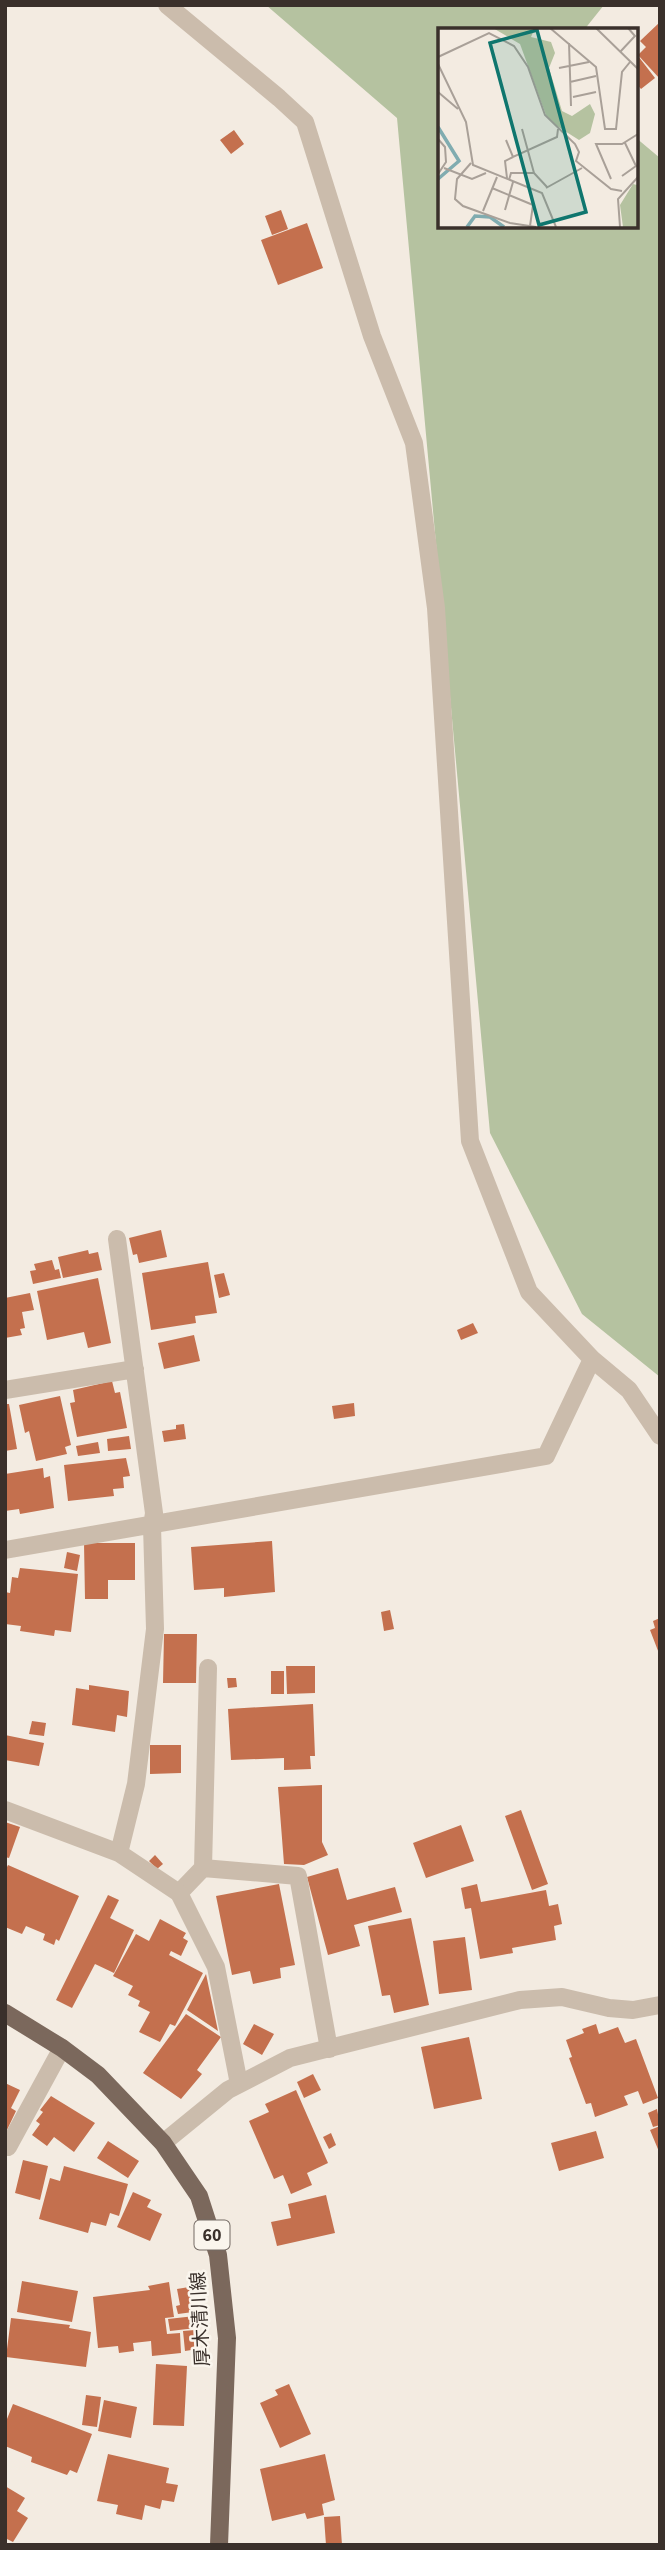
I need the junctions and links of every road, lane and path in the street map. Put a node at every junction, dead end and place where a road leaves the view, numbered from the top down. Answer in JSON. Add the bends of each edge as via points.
{"nodes":[{"id":1,"x":167,"y":5,"type":"edge"},
{"id":2,"x":117,"y":1239,"type":"dead end"},
{"id":3,"x":592,"y":1359,"type":"junction"},
{"id":4,"x":135,"y":1370,"type":"junction"},
{"id":5,"x":5,"y":1390,"type":"edge"},
{"id":6,"x":660,"y":1436,"type":"edge"},
{"id":7,"x":152,"y":1526,"type":"junction"},
{"id":8,"x":5,"y":1550,"type":"edge"},
{"id":9,"x":208,"y":1668,"type":"dead end"},
{"id":10,"x":5,"y":1810,"type":"edge"},
{"id":11,"x":119,"y":1853,"type":"junction"},
{"id":12,"x":203,"y":1868,"type":"junction"},
{"id":13,"x":179,"y":1893,"type":"junction"},
{"id":14,"x":660,"y":2005,"type":"edge"},
{"id":15,"x":5,"y":2013,"type":"edge"},
{"id":16,"x":62,"y":2048,"type":"junction"},
{"id":17,"x":329,"y":2049,"type":"junction"},
{"id":18,"x":239,"y":2084,"type":"junction"},
{"id":19,"x":163,"y":2143,"type":"junction"},
{"id":20,"x":8,"y":2147,"type":"dead end"},
{"id":21,"x":219,"y":2545,"type":"edge"}],
"edges":[{"from":1,"to":3,"type":"street","via":[[305,122],[372,336],[414,443],[436,608],[470,1141],[529,1292]]},
{"from":2,"to":4,"type":"street"},
{"from":3,"to":6,"type":"street","via":[[629,1390]]},
{"from":3,"to":7,"type":"street","via":[[546,1456]]},
{"from":4,"to":5,"type":"street"},
{"from":4,"to":7,"type":"street"},
{"from":7,"to":8,"type":"street"},
{"from":7,"to":11,"type":"street","via":[[155,1629],[136,1784]]},
{"from":9,"to":12,"type":"street"},
{"from":10,"to":11,"type":"street"},
{"from":11,"to":13,"type":"street"},
{"from":12,"to":13,"type":"street"},
{"from":12,"to":17,"type":"street","via":[[298,1875]]},
{"from":13,"to":18,"type":"street","via":[[216,1967]]},
{"from":14,"to":17,"type":"street","via":[[633,2010],[562,1997],[520,2000]]},
{"from":15,"to":16,"type":"main road","name":"厚木清川線","number":"60"},
{"from":16,"to":19,"type":"main road","name":"厚木清川線","number":"60","via":[[98,2075]]},
{"from":16,"to":20,"type":"street"},
{"from":17,"to":18,"type":"street","via":[[290,2058]]},
{"from":18,"to":19,"type":"street"},
{"from":19,"to":21,"type":"main road","name":"厚木清川線","number":"60","via":[[199,2196],[218,2255],[227,2338]]}]}
